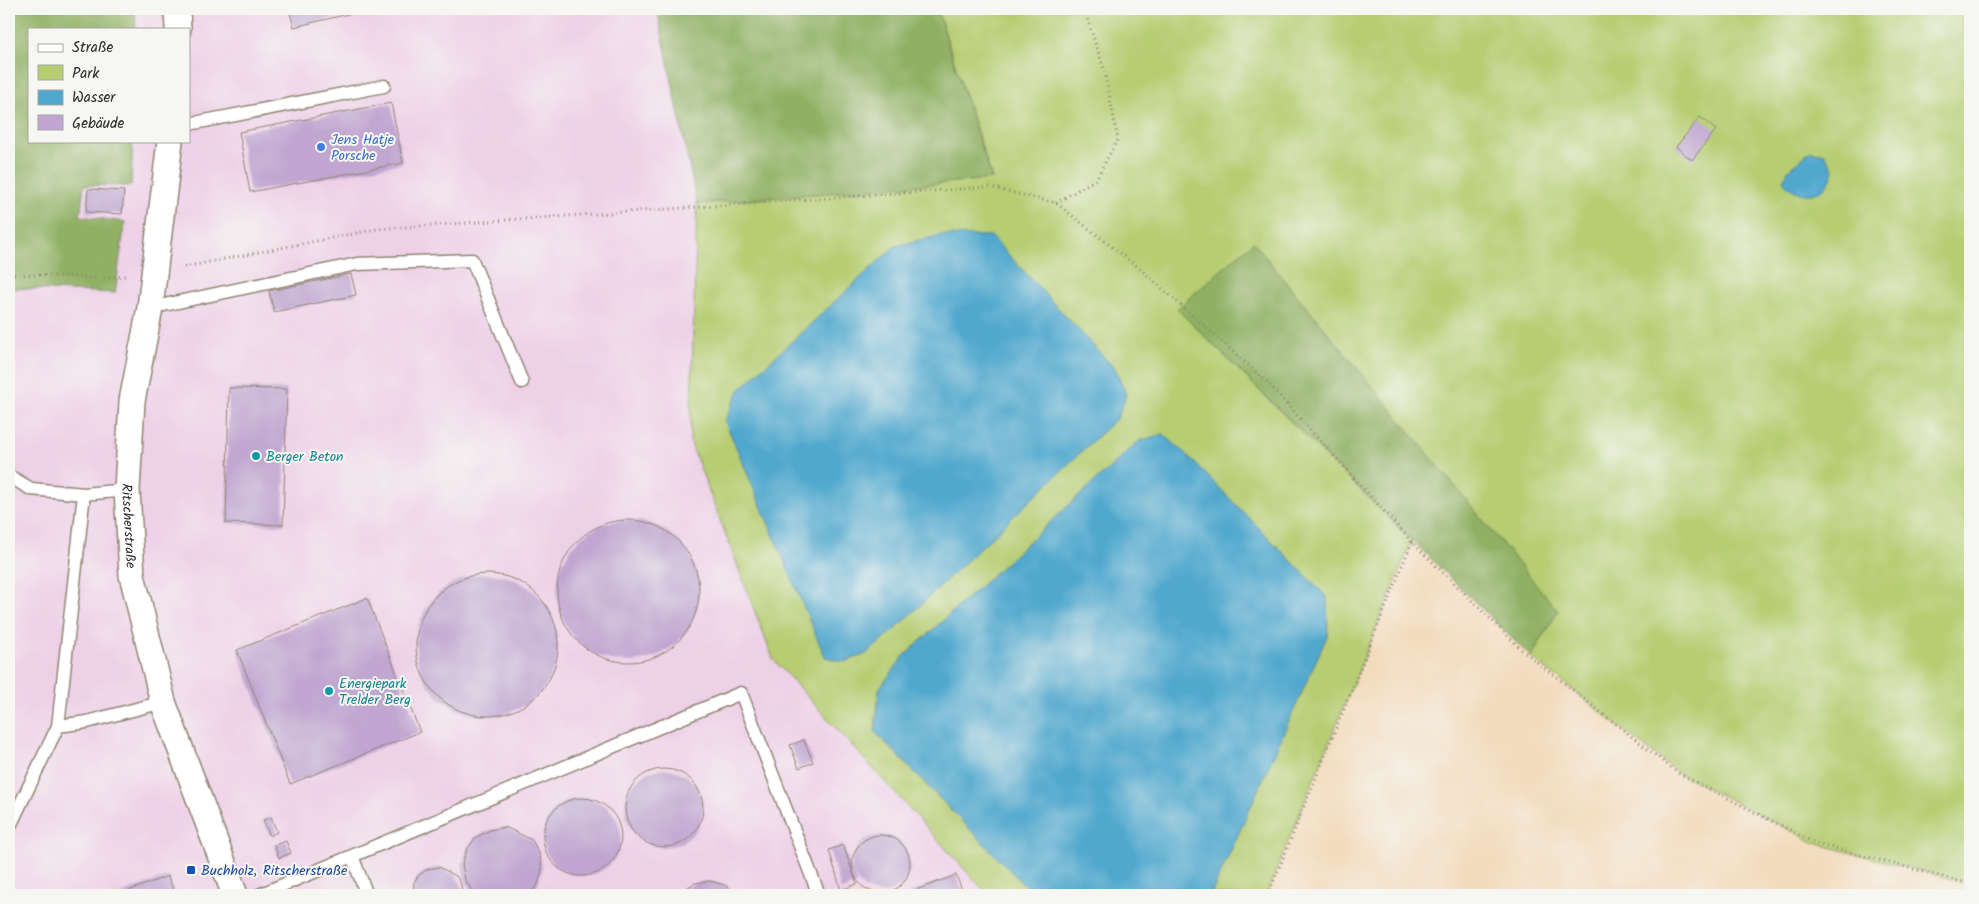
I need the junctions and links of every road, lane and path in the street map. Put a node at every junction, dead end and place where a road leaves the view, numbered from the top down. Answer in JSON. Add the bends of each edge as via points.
{"nodes":[{"id":1,"x":177,"y":9,"type":"edge"},
{"id":2,"x":1084,"y":9,"type":"edge"},
{"id":3,"x":178,"y":28,"type":"edge"},
{"id":4,"x":384,"y":86,"type":"dead end"},
{"id":5,"x":190,"y":124,"type":"edge"},
{"id":6,"x":170,"y":142,"type":"edge"},
{"id":7,"x":1056,"y":203,"type":"junction"},
{"id":8,"x":9,"y":274,"type":"edge"},
{"id":9,"x":153,"y":274,"type":"junction"},
{"id":10,"x":150,"y":308,"type":"junction"},
{"id":11,"x":522,"y":382,"type":"dead end"},
{"id":12,"x":9,"y":476,"type":"edge"},
{"id":13,"x":127,"y":490,"type":"junction"},
{"id":14,"x":84,"y":494,"type":"junction"},
{"id":15,"x":1412,"y":542,"type":"junction"},
{"id":16,"x":163,"y":702,"type":"junction"},
{"id":17,"x":58,"y":726,"type":"junction"},
{"id":18,"x":9,"y":828,"type":"edge"},
{"id":19,"x":352,"y":856,"type":"junction"},
{"id":20,"x":1970,"y":884,"type":"edge"},
{"id":21,"x":235,"y":895,"type":"edge"},
{"id":22,"x":259,"y":895,"type":"edge"},
{"id":23,"x":367,"y":895,"type":"edge"},
{"id":24,"x":819,"y":895,"type":"edge"},
{"id":25,"x":1268,"y":895,"type":"edge"}],
"edges":[{"from":1,"to":3,"type":"street"},
{"from":2,"to":7,"type":"path","via":[[1104,69],[1118,140],[1096,180]]},
{"from":4,"to":5,"type":"lane"},
{"from":6,"to":9,"type":"street","name":"Ritscherstraße"},
{"from":7,"to":9,"type":"path","via":[[989,187],[377,229]]},
{"from":7,"to":15,"type":"path","via":[[1139,268],[1265,380]]},
{"from":8,"to":9,"type":"path","via":[[102,278]]},
{"from":9,"to":10,"type":"street","name":"Ritscherstraße"},
{"from":10,"to":11,"type":"lane","via":[[357,264],[472,260]]},
{"from":10,"to":13,"type":"street","name":"Ritscherstraße","via":[[132,401]]},
{"from":12,"to":14,"type":"lane","via":[[31,489]]},
{"from":13,"to":14,"type":"lane"},
{"from":13,"to":16,"type":"street","name":"Ritscherstraße","via":[[132,575]]},
{"from":14,"to":17,"type":"lane"},
{"from":15,"to":20,"type":"path","via":[[1522,650],[1678,773],[1815,843]]},
{"from":15,"to":25,"type":"path"},
{"from":16,"to":17,"type":"lane","via":[[87,722]]},
{"from":16,"to":21,"type":"street","name":"Ritscherstraße"},
{"from":17,"to":18,"type":"lane"},
{"from":19,"to":22,"type":"lane"},
{"from":19,"to":23,"type":"lane"},
{"from":19,"to":24,"type":"lane","via":[[741,693]]}]}
